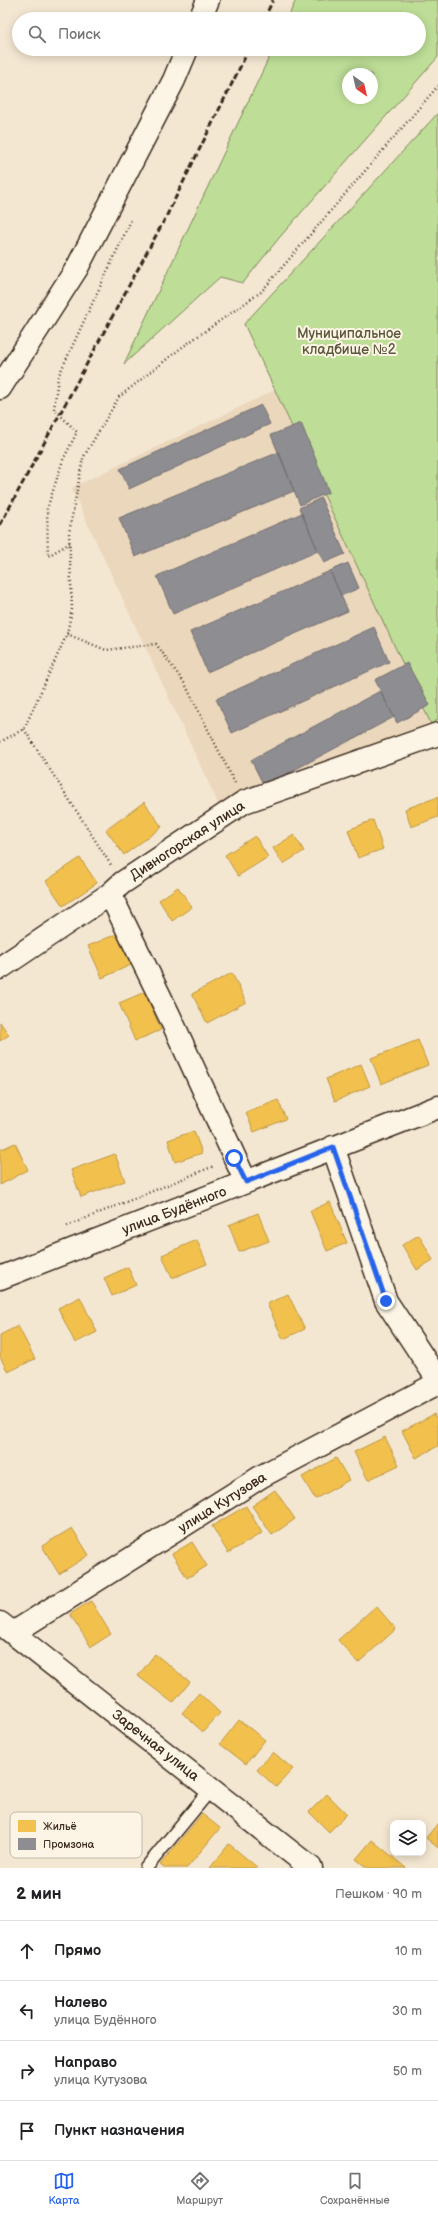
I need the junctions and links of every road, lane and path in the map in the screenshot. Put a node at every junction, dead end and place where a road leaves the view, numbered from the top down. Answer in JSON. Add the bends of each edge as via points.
{"nodes":[{"id":1,"x":208,"y":0,"type":"edge"},
{"id":2,"x":203,"y":12,"type":"edge"},
{"id":3,"x":184,"y":56,"type":"edge"},
{"id":4,"x":438,"y":86,"type":"edge"},
{"id":5,"x":132,"y":218,"type":"dead end"},
{"id":6,"x":20,"y":357,"type":"junction"},
{"id":7,"x":0,"y":372,"type":"edge"},
{"id":8,"x":0,"y":388,"type":"edge"},
{"id":9,"x":70,"y":543,"type":"junction"},
{"id":10,"x":66,"y":634,"type":"junction"},
{"id":11,"x":24,"y":729,"type":"junction"},
{"id":12,"x":438,"y":734,"type":"edge"},
{"id":13,"x":0,"y":742,"type":"edge"},
{"id":14,"x":244,"y":802,"type":"junction"},
{"id":15,"x":116,"y":888,"type":"junction"},
{"id":16,"x":0,"y":968,"type":"edge"},
{"id":17,"x":438,"y":1107,"type":"edge"},
{"id":18,"x":333,"y":1147,"type":"junction"},
{"id":19,"x":234,"y":1158,"type":"junction"},
{"id":20,"x":246,"y":1182,"type":"junction"},
{"id":21,"x":64,"y":1227,"type":"dead end"},
{"id":22,"x":0,"y":1278,"type":"edge"},
{"id":23,"x":438,"y":1381,"type":"edge"},
{"id":24,"x":6,"y":1628,"type":"edge"},
{"id":25,"x":211,"y":1789,"type":"junction"},
{"id":26,"x":146,"y":1868,"type":"edge"},
{"id":27,"x":311,"y":1868,"type":"edge"}],
"edges":[{"from":1,"to":2,"type":"street"},
{"from":3,"to":6,"type":"street","via":[[77,268]]},
{"from":4,"to":9,"type":"path","via":[[262,292],[181,348],[119,397],[83,458],[69,533]]},
{"from":5,"to":9,"type":"path","via":[[58,377],[54,409],[77,432],[47,509],[48,556]]},
{"from":6,"to":7,"type":"street"},
{"from":6,"to":8,"type":"street"},
{"from":9,"to":10,"type":"path","via":[[72,609]]},
{"from":10,"to":11,"type":"path"},
{"from":10,"to":14,"type":"path","via":[[106,650],[156,644],[185,684]]},
{"from":11,"to":13,"type":"path"},
{"from":11,"to":15,"type":"path"},
{"from":12,"to":14,"type":"street","name":"Дивногорская улица"},
{"from":14,"to":15,"type":"street","name":"Дивногорская улица"},
{"from":15,"to":16,"type":"street","name":"Дивногорская улица"},
{"from":15,"to":19,"type":"street"},
{"from":17,"to":18,"type":"street","name":"улица Будённого"},
{"from":18,"to":20,"type":"street","name":"улица Будённого"},
{"from":18,"to":23,"type":"street","name":"улица Кутузова","via":[[386,1301]]},
{"from":19,"to":20,"type":"street"},
{"from":19,"to":21,"type":"path"},
{"from":20,"to":22,"type":"street","name":"улица Будённого"},
{"from":23,"to":24,"type":"street","name":"улица Кутузова","via":[[262,1476]]},
{"from":24,"to":25,"type":"street","name":"Заречная улица"},
{"from":25,"to":26,"type":"lane"},
{"from":25,"to":27,"type":"street","name":"Заречная улица"}]}
